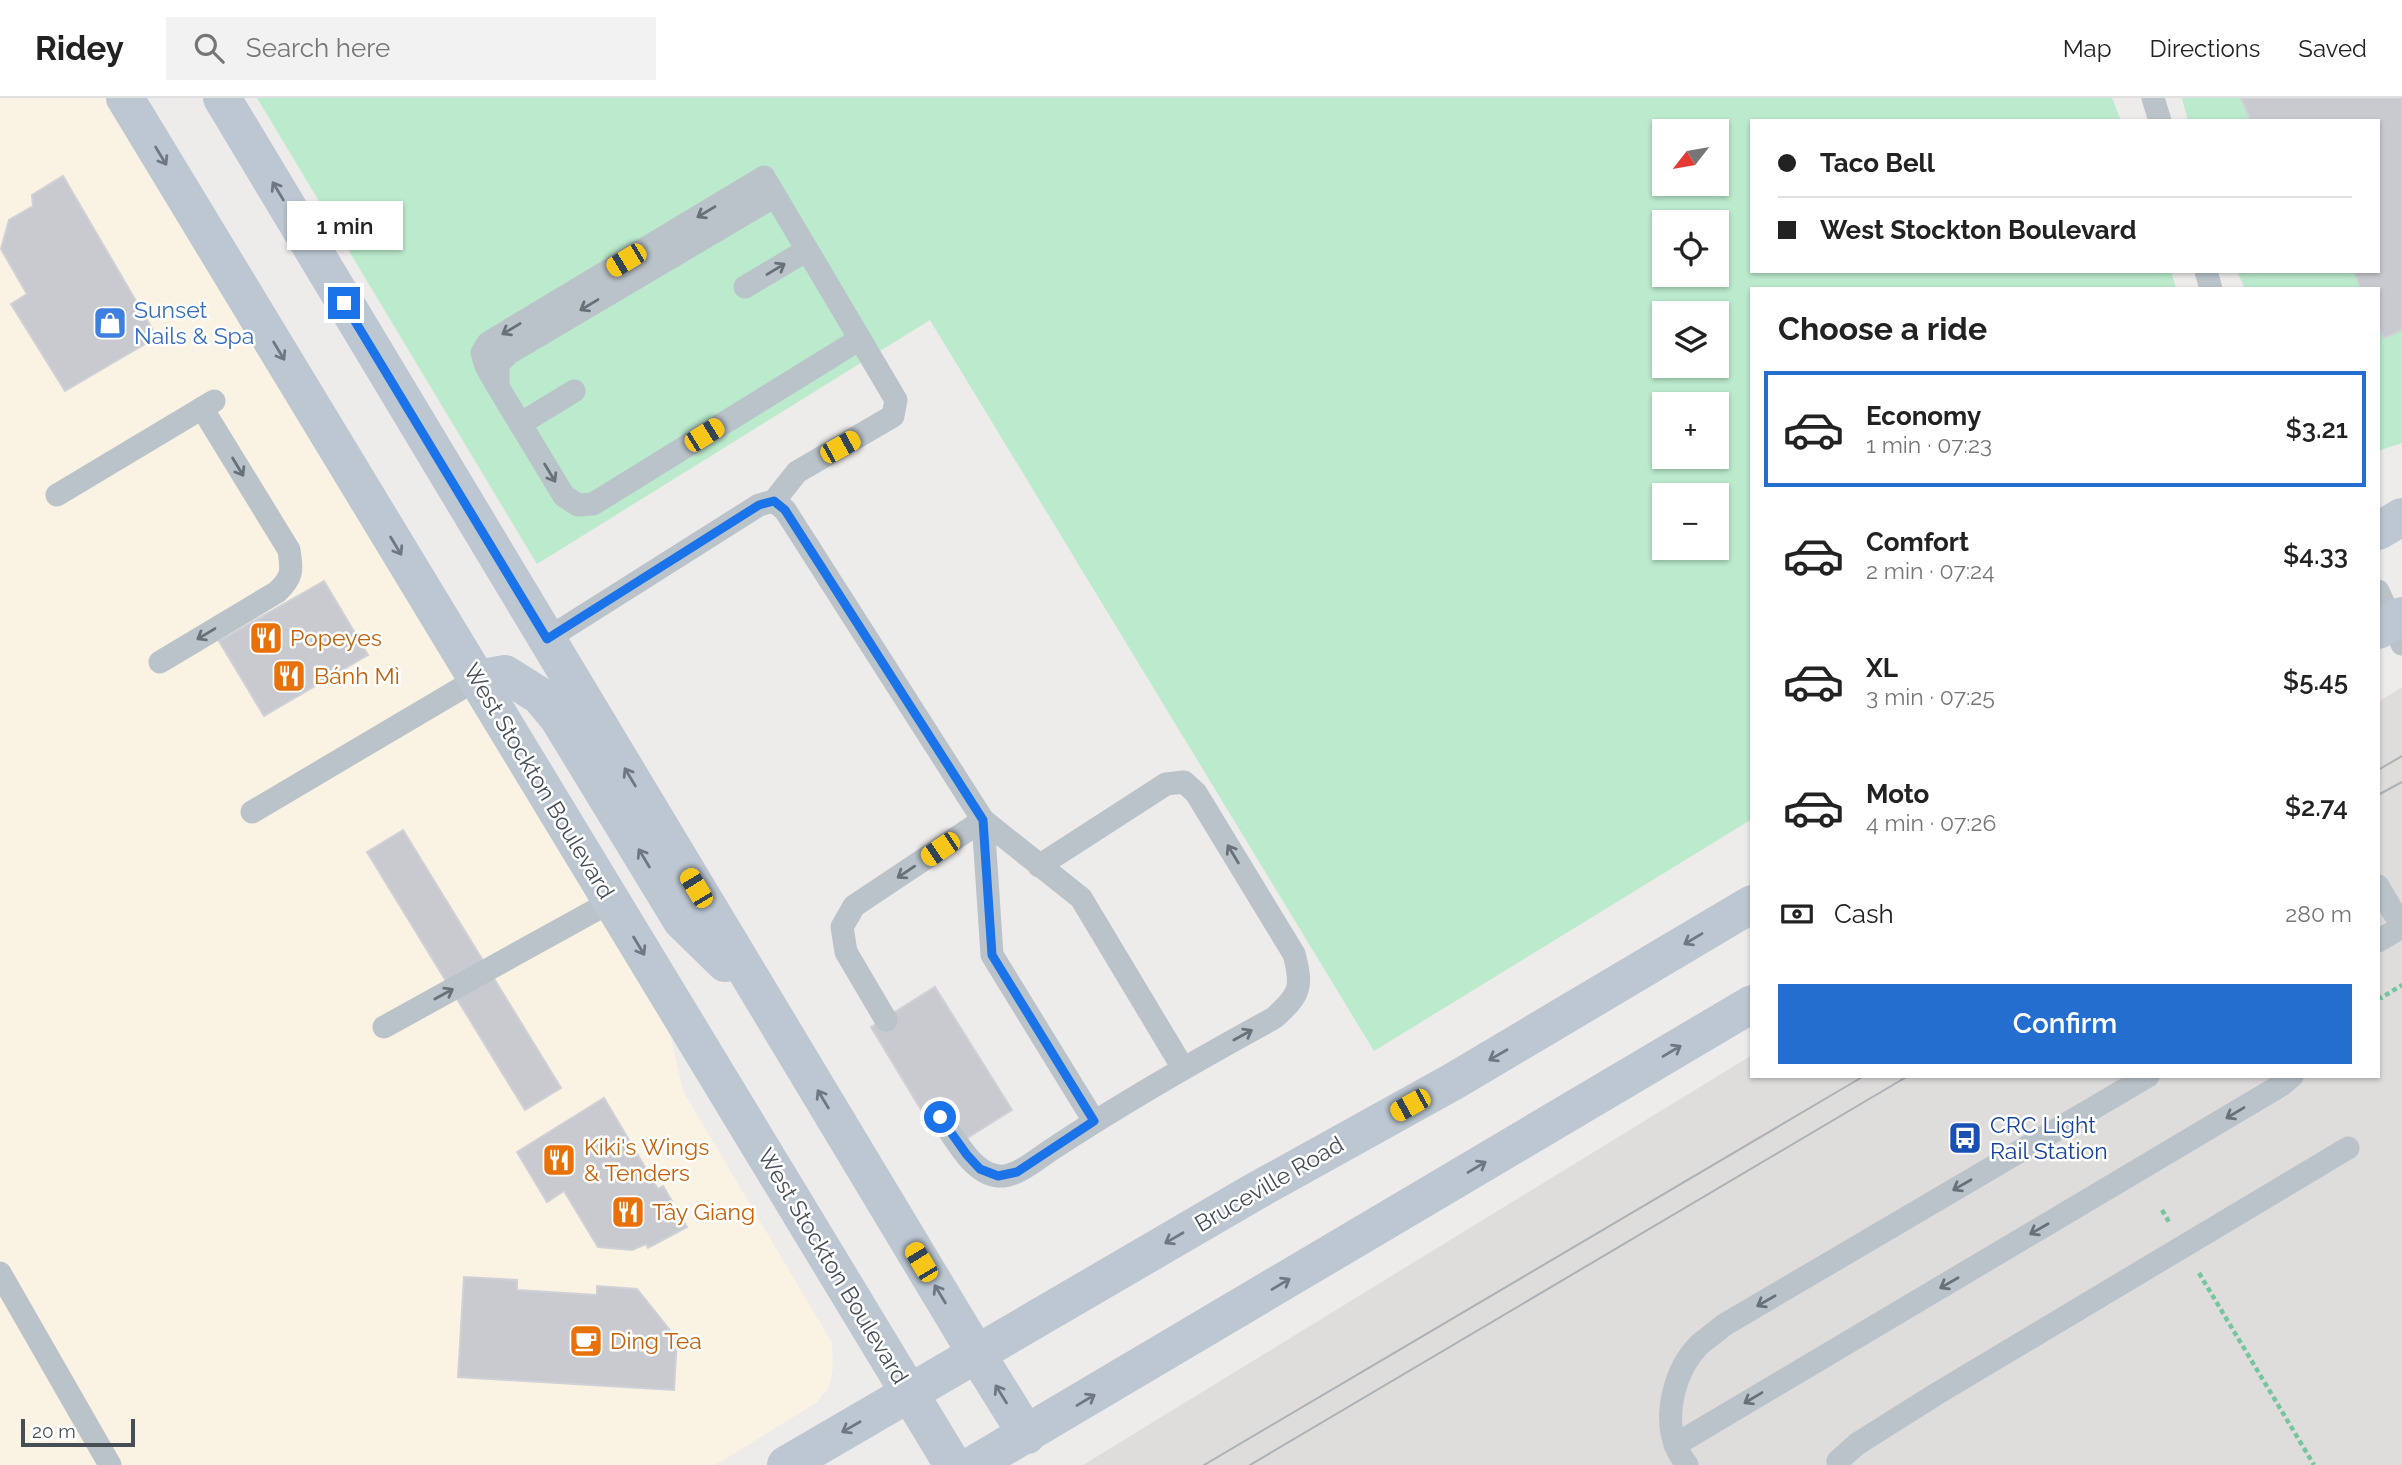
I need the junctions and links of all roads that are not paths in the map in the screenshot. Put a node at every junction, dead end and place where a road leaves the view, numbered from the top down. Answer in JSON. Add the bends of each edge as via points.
{"nodes":[{"id":1,"x":125,"y":98,"type":"edge"},
{"id":2,"x":222,"y":98,"type":"edge"},
{"id":3,"x":2153,"y":98,"type":"edge"},
{"id":4,"x":2159,"y":119,"type":"edge"},
{"id":5,"x":807,"y":250,"type":"junction"},
{"id":6,"x":745,"y":287,"type":"dead end"},
{"id":7,"x":860,"y":339,"type":"junction"},
{"id":8,"x":574,"y":391,"type":"dead end"},
{"id":9,"x":520,"y":424,"type":"junction"},
{"id":10,"x":57,"y":495,"type":"dead end"},
{"id":11,"x":774,"y":501,"type":"junction"},
{"id":12,"x":2402,"y":517,"type":"edge"},
{"id":13,"x":2380,"y":530,"type":"edge"},
{"id":14,"x":547,"y":639,"type":"junction"},
{"id":15,"x":160,"y":662,"type":"dead end"},
{"id":16,"x":477,"y":679,"type":"junction"},
{"id":17,"x":252,"y":812,"type":"dead end"},
{"id":18,"x":983,"y":820,"type":"junction"},
{"id":19,"x":1040,"y":866,"type":"junction"},
{"id":20,"x":2380,"y":889,"type":"edge"},
{"id":21,"x":612,"y":901,"type":"junction"},
{"id":22,"x":1750,"y":905,"type":"edge"},
{"id":23,"x":2380,"y":940,"type":"edge"},
{"id":24,"x":766,"y":1003,"type":"junction"},
{"id":25,"x":1750,"y":1005,"type":"edge"},
{"id":26,"x":886,"y":1020,"type":"dead end"},
{"id":27,"x":384,"y":1027,"type":"dead end"},
{"id":28,"x":1183,"y":1068,"type":"junction"},
{"id":29,"x":2145,"y":1078,"type":"edge"},
{"id":30,"x":2289,"y":1078,"type":"edge"},
{"id":31,"x":940,"y":1117,"type":"dead end"},
{"id":32,"x":1094,"y":1121,"type":"junction"},
{"id":33,"x":2348,"y":1148,"type":"dead end"},
{"id":34,"x":0,"y":1273,"type":"edge"},
{"id":35,"x":976,"y":1353,"type":"junction"},
{"id":36,"x":910,"y":1393,"type":"junction"},
{"id":37,"x":1027,"y":1435,"type":"junction"},
{"id":38,"x":1681,"y":1455,"type":"edge"},
{"id":39,"x":1838,"y":1461,"type":"dead end"},
{"id":40,"x":110,"y":1465,"type":"edge"},
{"id":41,"x":786,"y":1465,"type":"edge"},
{"id":42,"x":953,"y":1465,"type":"edge"},
{"id":43,"x":974,"y":1465,"type":"edge"}],
"edges":[{"from":1,"to":16,"type":"street","name":"West Stockton Boulevard","one_way":true},
{"from":14,"to":2,"type":"street","one_way":true},
{"from":3,"to":4,"type":"lane"},
{"from":6,"to":5,"type":"lane","one_way":true},
{"from":5,"to":7,"type":"lane"},
{"from":5,"to":9,"type":"lane","one_way":true,"via":[[770,187],[509,353],[498,364],[498,387]]},
{"from":9,"to":7,"type":"lane","one_way":true,"via":[[564,496],[578,505],[593,504]]},
{"from":7,"to":11,"type":"lane","via":[[896,400],[893,416],[797,472]]},
{"from":8,"to":9,"type":"lane"},
{"from":10,"to":15,"type":"lane","one_way":true,"via":[[208,405],[289,550],[291,573],[277,592]]},
{"from":11,"to":14,"type":"lane","via":[[759,505]]},
{"from":11,"to":18,"type":"lane","via":[[785,510]]},
{"from":12,"to":13,"type":"street"},
{"from":24,"to":14,"type":"street","one_way":true},
{"from":16,"to":17,"type":"lane"},
{"from":16,"to":21,"type":"street","name":"West Stockton Boulevard"},
{"from":24,"to":16,"type":"street","one_way":true,"via":[[682,921],[559,719],[540,696],[506,674]]},
{"from":18,"to":19,"type":"lane"},
{"from":18,"to":26,"type":"lane","one_way":true,"via":[[855,906],[842,927],[846,952]]},
{"from":18,"to":32,"type":"lane","via":[[992,955]]},
{"from":19,"to":28,"type":"lane","via":[[1081,898]]},
{"from":28,"to":19,"type":"lane","one_way":true,"via":[[1274,1018],[1292,1002],[1300,979],[1294,954],[1196,793],[1184,782],[1166,784]]},
{"from":20,"to":23,"type":"lane","via":[[2402,927]]},
{"from":27,"to":21,"type":"lane","one_way":true},
{"from":21,"to":36,"type":"street","name":"West Stockton Boulevard","one_way":true},
{"from":22,"to":35,"type":"street","name":"Bruceville Road","one_way":true,"via":[[1454,1081]]},
{"from":35,"to":24,"type":"street","one_way":true},
{"from":37,"to":25,"type":"street","one_way":true},
{"from":28,"to":32,"type":"lane"},
{"from":29,"to":38,"type":"lane","one_way":true,"via":[[1724,1325],[1685,1364],[1672,1397]]},
{"from":30,"to":38,"type":"lane","one_way":true},
{"from":31,"to":32,"type":"lane","via":[[980,1169],[998,1176],[1017,1172]]},
{"from":33,"to":39,"type":"lane","via":[[1938,1393]]},
{"from":34,"to":40,"type":"lane"},
{"from":35,"to":36,"type":"street","name":"Bruceville Road"},
{"from":37,"to":35,"type":"street","one_way":true},
{"from":36,"to":41,"type":"street","name":"Bruceville Road","one_way":true},
{"from":36,"to":42,"type":"street","name":"West Stockton Boulevard"},
{"from":37,"to":43,"type":"street"}]}
